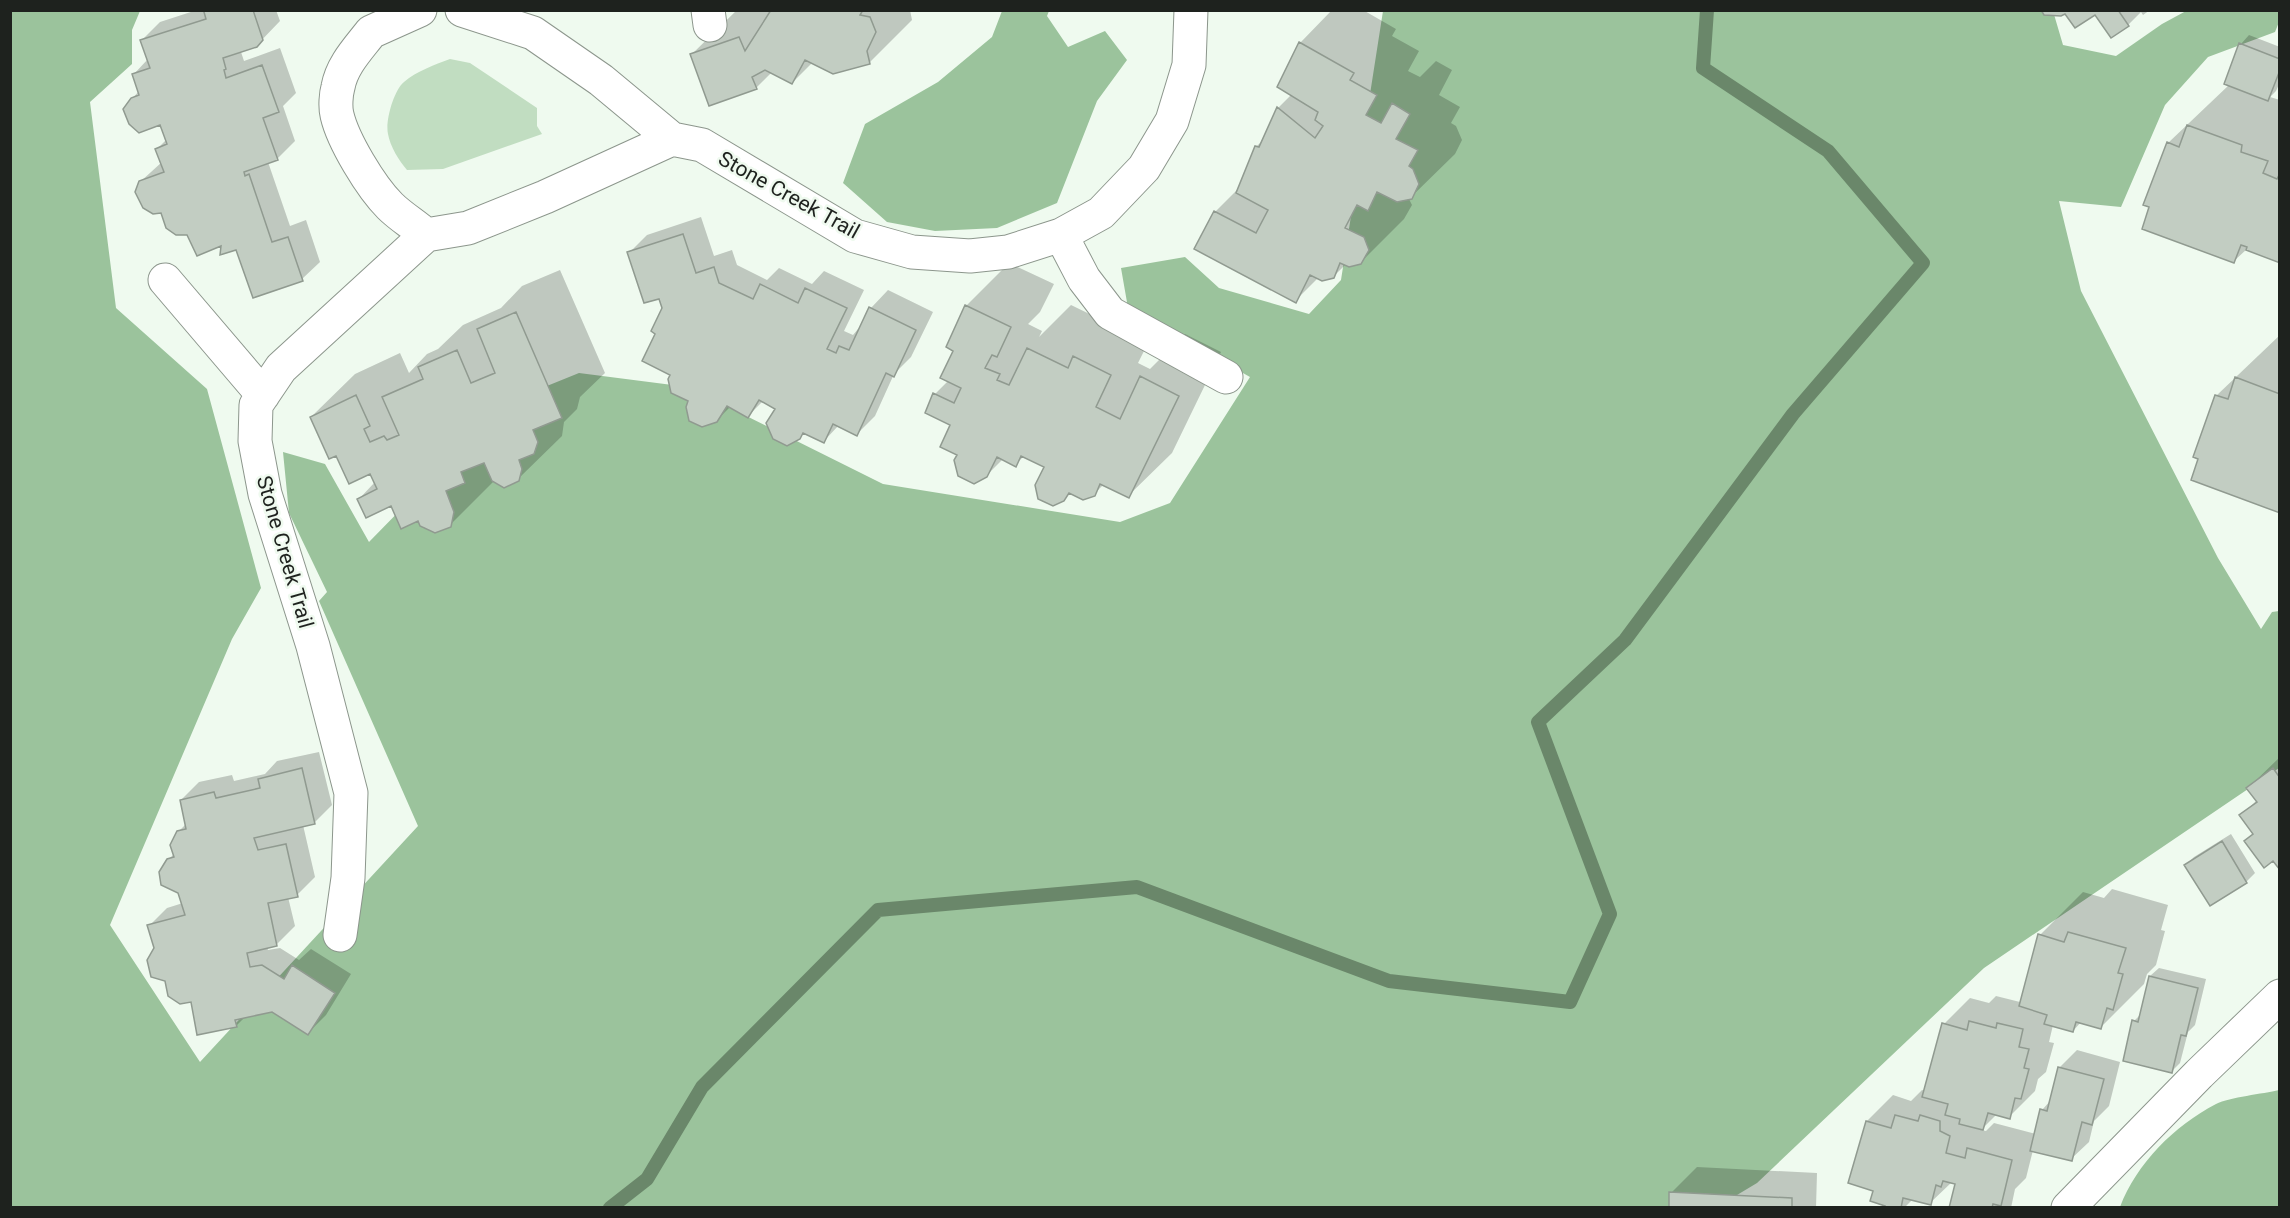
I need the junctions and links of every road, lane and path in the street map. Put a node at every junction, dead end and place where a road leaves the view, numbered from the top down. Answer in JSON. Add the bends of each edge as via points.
{"nodes":[{"id":1,"x":420,"y":10,"type":"edge"},
{"id":2,"x":462,"y":10,"type":"edge"},
{"id":3,"x":1191,"y":10,"type":"edge"},
{"id":4,"x":672,"y":139,"type":"junction"},
{"id":5,"x":426,"y":235,"type":"junction"},
{"id":6,"x":1061,"y":236,"type":"junction"},
{"id":7,"x":165,"y":280,"type":"dead end"},
{"id":8,"x":1226,"y":377,"type":"dead end"},
{"id":9,"x":263,"y":395,"type":"junction"},
{"id":10,"x":340,"y":935,"type":"dead end"},
{"id":11,"x":2280,"y":996,"type":"edge"},
{"id":12,"x":2068,"y":1208,"type":"edge"}],
"edges":[{"from":1,"to":5,"type":"street","via":[[371,32],[347,62],[338,87],[337,114],[373,186],[390,206]]},
{"from":2,"to":4,"type":"street","name":"Stone Creek Trail","via":[[533,33],[601,80]]},
{"from":3,"to":6,"type":"street","name":"Stone Creek Trail","via":[[1189,65],[1172,122],[1144,168],[1101,213]]},
{"from":4,"to":5,"type":"street","via":[[468,228]]},
{"from":4,"to":6,"type":"street","name":"Stone Creek Trail","via":[[702,145],[855,236],[912,252],[970,256],[1008,252]]},
{"from":5,"to":9,"type":"street","name":"Stone Creek Trail","via":[[281,368]]},
{"from":6,"to":8,"type":"street","via":[[1083,279],[1110,313]]},
{"from":7,"to":9,"type":"street"},
{"from":9,"to":10,"type":"street","name":"Stone Creek Trail","via":[[256,405],[255,441],[265,494],[313,646],[351,793],[348,878]]},
{"from":11,"to":12,"type":"street"}]}
